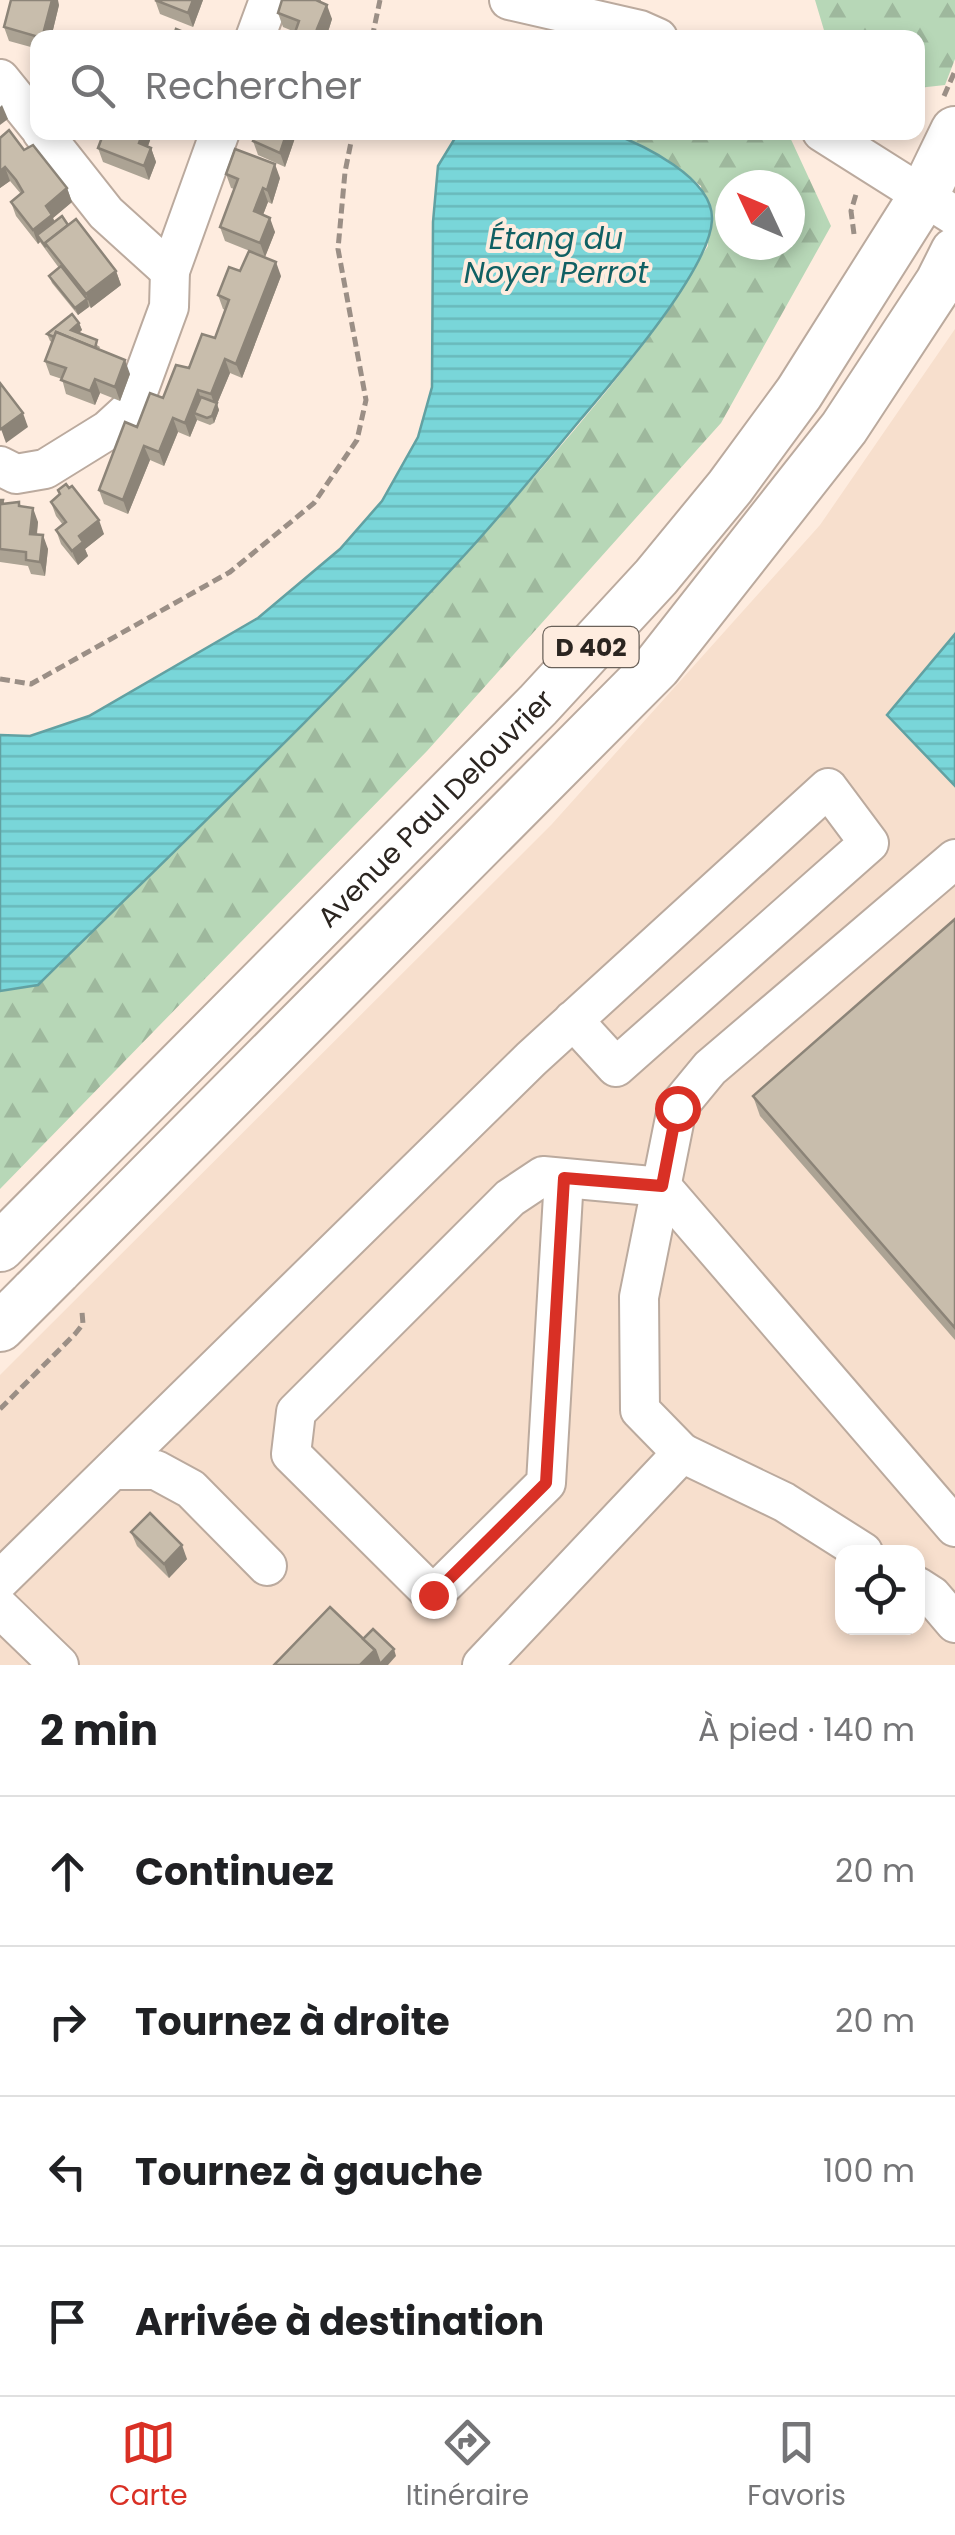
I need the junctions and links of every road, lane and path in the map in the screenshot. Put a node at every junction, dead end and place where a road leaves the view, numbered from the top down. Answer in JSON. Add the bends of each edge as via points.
{"nodes":[{"id":1,"x":269,"y":0,"type":"edge"},
{"id":2,"x":380,"y":0,"type":"edge"},
{"id":3,"x":509,"y":0,"type":"edge"},
{"id":4,"x":258,"y":30,"type":"edge"},
{"id":5,"x":374,"y":30,"type":"edge"},
{"id":6,"x":640,"y":30,"type":"edge"},
{"id":7,"x":0,"y":78,"type":"edge"},
{"id":8,"x":30,"y":116,"type":"edge"},
{"id":9,"x":955,"y":131,"type":"edge"},
{"id":10,"x":48,"y":140,"type":"edge"},
{"id":11,"x":217,"y":140,"type":"edge"},
{"id":12,"x":350,"y":140,"type":"edge"},
{"id":13,"x":835,"y":140,"type":"edge"},
{"id":14,"x":872,"y":163,"type":"junction"},
{"id":15,"x":940,"y":205,"type":"edge"},
{"id":16,"x":855,"y":242,"type":"dead end"},
{"id":17,"x":955,"y":252,"type":"edge"},
{"id":18,"x":170,"y":271,"type":"junction"},
{"id":19,"x":0,"y":466,"type":"edge"},
{"id":20,"x":0,"y":678,"type":"edge"},
{"id":21,"x":955,"y":859,"type":"edge"},
{"id":22,"x":573,"y":1020,"type":"junction"},
{"id":23,"x":564,"y":1178,"type":"junction"},
{"id":24,"x":662,"y":1186,"type":"junction"},
{"id":25,"x":0,"y":1247,"type":"edge"},
{"id":26,"x":82,"y":1312,"type":"dead end"},
{"id":27,"x":0,"y":1327,"type":"edge"},
{"id":28,"x":0,"y":1409,"type":"edge"},
{"id":29,"x":682,"y":1452,"type":"junction"},
{"id":30,"x":113,"y":1470,"type":"junction"},
{"id":31,"x":955,"y":1527,"type":"edge"},
{"id":32,"x":852,"y":1545,"type":"edge"},
{"id":33,"x":268,"y":1566,"type":"dead end"},
{"id":34,"x":0,"y":1580,"type":"edge"},
{"id":35,"x":925,"y":1592,"type":"edge"},
{"id":36,"x":0,"y":1608,"type":"edge"},
{"id":37,"x":955,"y":1623,"type":"edge"},
{"id":38,"x":59,"y":1665,"type":"edge"},
{"id":39,"x":482,"y":1665,"type":"edge"}],
"edges":[{"from":1,"to":4,"type":"street"},
{"from":2,"to":5,"type":"path"},
{"from":3,"to":6,"type":"street"},
{"from":7,"to":8,"type":"street"},
{"from":9,"to":15,"type":"main road","name":"Avenue Paul Delouvrier","number":"D 402"},
{"from":10,"to":18,"type":"street","via":[[106,213]]},
{"from":11,"to":18,"type":"street"},
{"from":12,"to":20,"type":"path","via":[[338,249],[366,400],[357,440],[314,503],[230,572],[31,684]]},
{"from":13,"to":14,"type":"street"},
{"from":14,"to":15,"type":"street"},
{"from":14,"to":16,"type":"path","via":[[851,211]]},
{"from":15,"to":25,"type":"main road","name":"Avenue Paul Delouvrier","number":"D 402","via":[[656,576],[538,705]]},
{"from":17,"to":27,"type":"main road","name":"Avenue Paul Delouvrier","number":"D 402","via":[[844,428],[657,666]]},
{"from":18,"to":19,"type":"street","via":[[169,307],[132,408],[45,470],[16,474]]},
{"from":21,"to":24,"type":"street","via":[[710,1068],[677,1108]]},
{"from":22,"to":22,"type":"street","via":[[828,788],[869,843],[616,1068]]},
{"from":22,"to":30,"type":"street"},
{"from":23,"to":23,"type":"street","via":[[546,1483],[433,1595],[291,1454],[296,1412],[510,1198],[543,1176]]},
{"from":23,"to":24,"type":"street"},
{"from":24,"to":29,"type":"street","via":[[639,1297],[640,1410]]},
{"from":24,"to":31,"type":"street"},
{"from":26,"to":28,"type":"path","via":[[84,1324]]},
{"from":29,"to":32,"type":"street","via":[[784,1502]]},
{"from":29,"to":39,"type":"street"},
{"from":30,"to":33,"type":"street","via":[[156,1470],[191,1489]]},
{"from":30,"to":34,"type":"street"},
{"from":35,"to":37,"type":"street"},
{"from":36,"to":38,"type":"street"}]}
